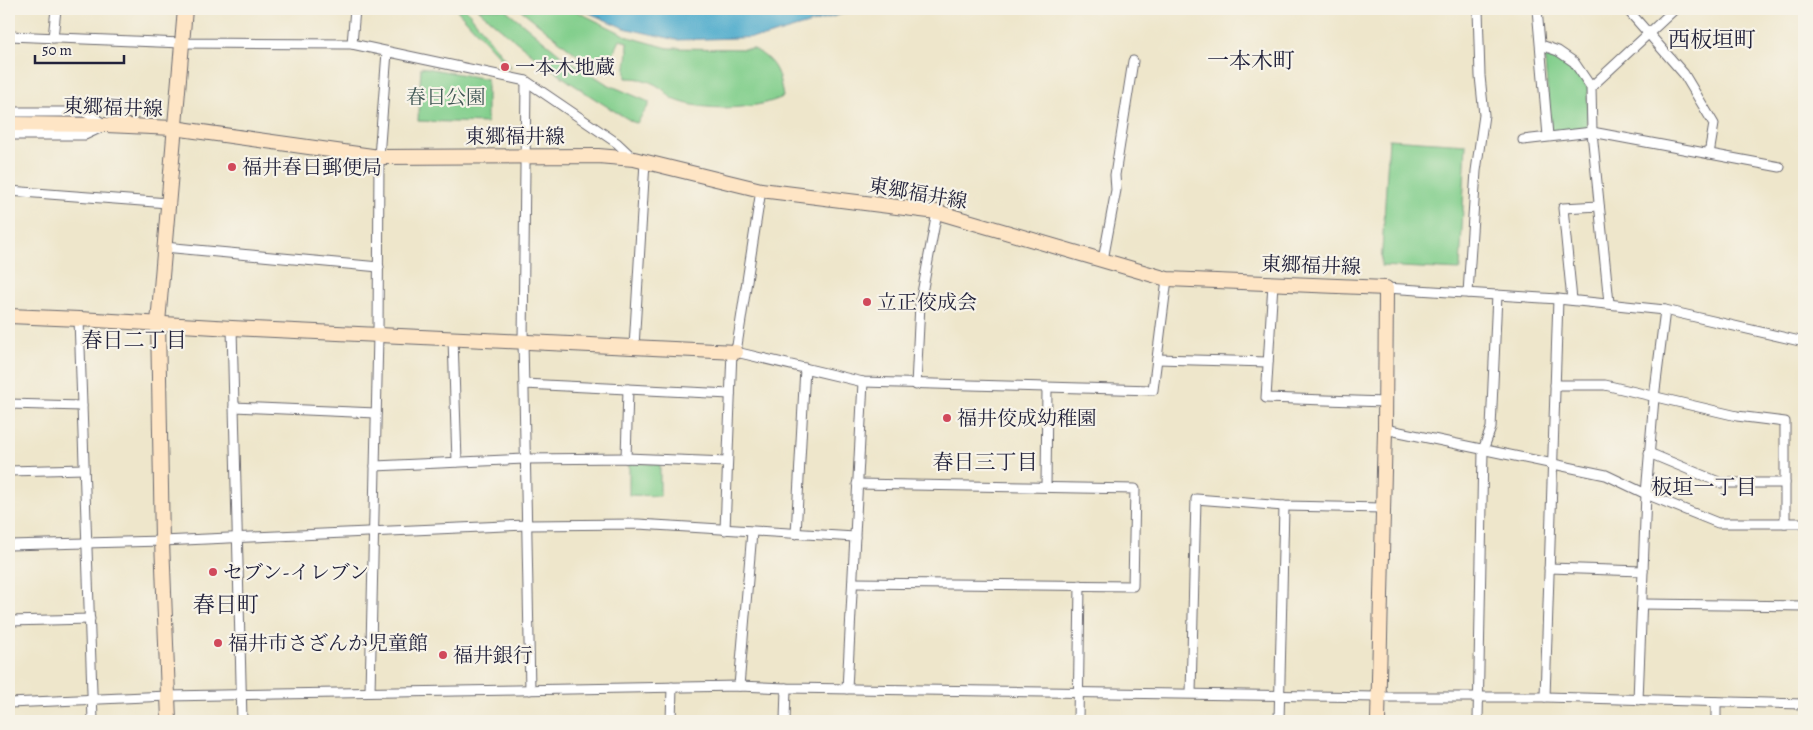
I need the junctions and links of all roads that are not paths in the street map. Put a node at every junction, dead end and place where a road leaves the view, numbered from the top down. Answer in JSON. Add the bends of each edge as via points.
{"nodes":[{"id":1,"x":56,"y":9,"type":"edge"},
{"id":2,"x":185,"y":9,"type":"edge"},
{"id":3,"x":355,"y":9,"type":"edge"},
{"id":4,"x":1478,"y":9,"type":"edge"},
{"id":5,"x":1537,"y":9,"type":"edge"},
{"id":6,"x":1627,"y":9,"type":"edge"},
{"id":7,"x":1675,"y":9,"type":"edge"},
{"id":8,"x":1650,"y":34,"type":"junction"},
{"id":9,"x":9,"y":36,"type":"edge"},
{"id":10,"x":53,"y":38,"type":"junction"},
{"id":11,"x":182,"y":43,"type":"junction"},
{"id":12,"x":352,"y":44,"type":"junction"},
{"id":13,"x":1540,"y":45,"type":"junction"},
{"id":14,"x":387,"y":52,"type":"junction"},
{"id":15,"x":1133,"y":61,"type":"dead end"},
{"id":16,"x":526,"y":81,"type":"junction"},
{"id":17,"x":1591,"y":87,"type":"junction"},
{"id":18,"x":9,"y":112,"type":"edge"},
{"id":19,"x":9,"y":124,"type":"edge"},
{"id":20,"x":106,"y":125,"type":"junction"},
{"id":21,"x":174,"y":128,"type":"junction"},
{"id":22,"x":1592,"y":132,"type":"junction"},
{"id":23,"x":9,"y":135,"type":"edge"},
{"id":24,"x":1548,"y":136,"type":"junction"},
{"id":25,"x":1523,"y":140,"type":"dead end"},
{"id":26,"x":1709,"y":154,"type":"junction"},
{"id":27,"x":525,"y":155,"type":"junction"},
{"id":28,"x":380,"y":157,"type":"junction"},
{"id":29,"x":640,"y":160,"type":"junction"},
{"id":30,"x":1780,"y":168,"type":"dead end"},
{"id":31,"x":761,"y":190,"type":"junction"},
{"id":32,"x":9,"y":191,"type":"edge"},
{"id":33,"x":168,"y":203,"type":"junction"},
{"id":34,"x":1599,"y":206,"type":"junction"},
{"id":35,"x":936,"y":212,"type":"junction"},
{"id":36,"x":164,"y":247,"type":"junction"},
{"id":37,"x":1103,"y":260,"type":"junction"},
{"id":38,"x":379,"y":267,"type":"junction"},
{"id":39,"x":1167,"y":279,"type":"junction"},
{"id":40,"x":1273,"y":283,"type":"junction"},
{"id":41,"x":1386,"y":288,"type":"junction"},
{"id":42,"x":1468,"y":293,"type":"junction"},
{"id":43,"x":1497,"y":295,"type":"junction"},
{"id":44,"x":1558,"y":299,"type":"junction"},
{"id":45,"x":1572,"y":300,"type":"junction"},
{"id":46,"x":1609,"y":304,"type":"junction"},
{"id":47,"x":1665,"y":310,"type":"junction"},
{"id":48,"x":9,"y":316,"type":"edge"},
{"id":49,"x":79,"y":318,"type":"junction"},
{"id":50,"x":158,"y":323,"type":"junction"},
{"id":51,"x":232,"y":328,"type":"junction"},
{"id":52,"x":378,"y":335,"type":"junction"},
{"id":53,"x":453,"y":338,"type":"junction"},
{"id":54,"x":523,"y":341,"type":"junction"},
{"id":55,"x":1804,"y":342,"type":"edge"},
{"id":56,"x":634,"y":347,"type":"junction"},
{"id":57,"x":734,"y":352,"type":"junction"},
{"id":58,"x":1157,"y":359,"type":"junction"},
{"id":59,"x":1268,"y":362,"type":"junction"},
{"id":60,"x":805,"y":368,"type":"junction"},
{"id":61,"x":863,"y":382,"type":"junction"},
{"id":62,"x":524,"y":384,"type":"junction"},
{"id":63,"x":1555,"y":384,"type":"junction"},
{"id":64,"x":916,"y":385,"type":"junction"},
{"id":65,"x":1047,"y":388,"type":"junction"},
{"id":66,"x":628,"y":389,"type":"junction"},
{"id":67,"x":730,"y":394,"type":"junction"},
{"id":68,"x":1654,"y":398,"type":"junction"},
{"id":69,"x":1385,"y":402,"type":"junction"},
{"id":70,"x":9,"y":404,"type":"edge"},
{"id":71,"x":82,"y":406,"type":"junction"},
{"id":72,"x":234,"y":407,"type":"junction"},
{"id":73,"x":376,"y":413,"type":"junction"},
{"id":74,"x":1385,"y":429,"type":"junction"},
{"id":75,"x":1483,"y":450,"type":"junction"},
{"id":76,"x":1649,"y":453,"type":"junction"},
{"id":77,"x":626,"y":458,"type":"junction"},
{"id":78,"x":526,"y":459,"type":"junction"},
{"id":79,"x":457,"y":462,"type":"junction"},
{"id":80,"x":727,"y":462,"type":"junction"},
{"id":81,"x":1552,"y":464,"type":"junction"},
{"id":82,"x":375,"y":466,"type":"junction"},
{"id":83,"x":84,"y":469,"type":"junction"},
{"id":84,"x":9,"y":471,"type":"edge"},
{"id":85,"x":1784,"y":483,"type":"junction"},
{"id":86,"x":857,"y":484,"type":"junction"},
{"id":87,"x":1046,"y":487,"type":"junction"},
{"id":88,"x":1646,"y":494,"type":"junction"},
{"id":89,"x":1284,"y":506,"type":"junction"},
{"id":90,"x":1383,"y":508,"type":"junction"},
{"id":91,"x":1784,"y":523,"type":"junction"},
{"id":92,"x":1804,"y":523,"type":"edge"},
{"id":93,"x":527,"y":525,"type":"junction"},
{"id":94,"x":725,"y":530,"type":"junction"},
{"id":95,"x":374,"y":531,"type":"junction"},
{"id":96,"x":752,"y":532,"type":"junction"},
{"id":97,"x":796,"y":534,"type":"junction"},
{"id":98,"x":238,"y":537,"type":"junction"},
{"id":99,"x":855,"y":537,"type":"junction"},
{"id":100,"x":162,"y":541,"type":"junction"},
{"id":101,"x":87,"y":542,"type":"junction"},
{"id":102,"x":9,"y":545,"type":"edge"},
{"id":103,"x":1549,"y":568,"type":"junction"},
{"id":104,"x":1643,"y":571,"type":"junction"},
{"id":105,"x":853,"y":582,"type":"junction"},
{"id":106,"x":1080,"y":585,"type":"junction"},
{"id":107,"x":1642,"y":604,"type":"junction"},
{"id":108,"x":1804,"y":606,"type":"edge"},
{"id":109,"x":90,"y":619,"type":"junction"},
{"id":110,"x":9,"y":621,"type":"edge"},
{"id":111,"x":739,"y":686,"type":"junction"},
{"id":112,"x":672,"y":687,"type":"junction"},
{"id":113,"x":786,"y":688,"type":"junction"},
{"id":114,"x":847,"y":689,"type":"junction"},
{"id":115,"x":530,"y":690,"type":"junction"},
{"id":116,"x":370,"y":692,"type":"junction"},
{"id":117,"x":1078,"y":692,"type":"junction"},
{"id":118,"x":1191,"y":693,"type":"junction"},
{"id":119,"x":241,"y":695,"type":"junction"},
{"id":120,"x":1279,"y":695,"type":"junction"},
{"id":121,"x":168,"y":696,"type":"junction"},
{"id":122,"x":1378,"y":697,"type":"junction"},
{"id":123,"x":1479,"y":697,"type":"junction"},
{"id":124,"x":1544,"y":697,"type":"junction"},
{"id":125,"x":92,"y":699,"type":"junction"},
{"id":126,"x":1638,"y":700,"type":"junction"},
{"id":127,"x":1716,"y":702,"type":"junction"},
{"id":128,"x":9,"y":703,"type":"edge"},
{"id":129,"x":1804,"y":704,"type":"edge"},
{"id":130,"x":93,"y":721,"type":"edge"},
{"id":131,"x":169,"y":721,"type":"edge"},
{"id":132,"x":242,"y":721,"type":"edge"},
{"id":133,"x":671,"y":721,"type":"edge"},
{"id":134,"x":785,"y":721,"type":"edge"},
{"id":135,"x":1078,"y":721,"type":"edge"},
{"id":136,"x":1279,"y":721,"type":"edge"},
{"id":137,"x":1378,"y":721,"type":"edge"},
{"id":138,"x":1478,"y":721,"type":"edge"},
{"id":139,"x":1716,"y":721,"type":"edge"}],
"edges":[{"from":1,"to":10,"type":"street"},
{"from":2,"to":11,"type":"main road"},
{"from":3,"to":12,"type":"street"},
{"from":4,"to":42,"type":"street","via":[[1484,115],[1476,171]]},
{"from":5,"to":13,"type":"street"},
{"from":6,"to":8,"type":"street"},
{"from":7,"to":8,"type":"street"},
{"from":8,"to":17,"type":"street"},
{"from":8,"to":26,"type":"street","via":[[1684,74],[1714,124]]},
{"from":9,"to":10,"type":"street"},
{"from":10,"to":11,"type":"street"},
{"from":11,"to":12,"type":"street"},
{"from":11,"to":21,"type":"main road"},
{"from":12,"to":14,"type":"street"},
{"from":13,"to":17,"type":"street","via":[[1558,51],[1574,62]]},
{"from":13,"to":24,"type":"street"},
{"from":14,"to":16,"type":"street"},
{"from":14,"to":28,"type":"street"},
{"from":15,"to":37,"type":"street"},
{"from":16,"to":27,"type":"street"},
{"from":16,"to":29,"type":"street"},
{"from":17,"to":22,"type":"street"},
{"from":18,"to":20,"type":"street","via":[[85,112]]},
{"from":19,"to":20,"type":"main road","name":"東郷福井線"},
{"from":20,"to":21,"type":"main road","name":"東郷福井線"},
{"from":20,"to":23,"type":"street","via":[[85,135]]},
{"from":21,"to":28,"type":"main road","name":"東郷福井線"},
{"from":21,"to":33,"type":"main road"},
{"from":22,"to":24,"type":"street"},
{"from":22,"to":26,"type":"street"},
{"from":22,"to":34,"type":"street"},
{"from":24,"to":25,"type":"street"},
{"from":26,"to":30,"type":"street"},
{"from":27,"to":28,"type":"main road","name":"東郷福井線"},
{"from":27,"to":29,"type":"main road","name":"東郷福井線"},
{"from":27,"to":54,"type":"street"},
{"from":28,"to":38,"type":"street"},
{"from":29,"to":31,"type":"main road","name":"東郷福井線"},
{"from":29,"to":56,"type":"street"},
{"from":31,"to":35,"type":"main road","name":"東郷福井線"},
{"from":31,"to":57,"type":"street"},
{"from":32,"to":33,"type":"street"},
{"from":33,"to":36,"type":"main road"},
{"from":34,"to":45,"type":"street","via":[[1563,208]]},
{"from":34,"to":46,"type":"street"},
{"from":35,"to":37,"type":"main road","name":"東郷福井線"},
{"from":35,"to":64,"type":"street","via":[[920,304]]},
{"from":36,"to":38,"type":"street"},
{"from":36,"to":50,"type":"main road"},
{"from":37,"to":39,"type":"main road","name":"東郷福井線"},
{"from":38,"to":52,"type":"street"},
{"from":39,"to":40,"type":"main road","name":"東郷福井線"},
{"from":39,"to":58,"type":"street"},
{"from":40,"to":41,"type":"main road","name":"東郷福井線"},
{"from":40,"to":59,"type":"street"},
{"from":41,"to":42,"type":"street"},
{"from":41,"to":69,"type":"main road","name":"東郷福井線"},
{"from":42,"to":43,"type":"street"},
{"from":43,"to":44,"type":"street"},
{"from":43,"to":75,"type":"street","via":[[1491,428]]},
{"from":44,"to":45,"type":"street"},
{"from":44,"to":63,"type":"street"},
{"from":45,"to":46,"type":"street"},
{"from":46,"to":47,"type":"street"},
{"from":47,"to":55,"type":"street"},
{"from":47,"to":68,"type":"street"},
{"from":48,"to":49,"type":"main road"},
{"from":49,"to":50,"type":"main road"},
{"from":49,"to":71,"type":"street"},
{"from":50,"to":51,"type":"main road"},
{"from":50,"to":100,"type":"main road"},
{"from":51,"to":52,"type":"main road"},
{"from":51,"to":72,"type":"street"},
{"from":52,"to":53,"type":"main road"},
{"from":52,"to":73,"type":"street"},
{"from":53,"to":54,"type":"main road"},
{"from":53,"to":79,"type":"street"},
{"from":54,"to":56,"type":"main road"},
{"from":54,"to":62,"type":"street"},
{"from":56,"to":57,"type":"main road"},
{"from":57,"to":60,"type":"street"},
{"from":57,"to":67,"type":"street"},
{"from":58,"to":59,"type":"street"},
{"from":58,"to":65,"type":"street","via":[[1153,390]]},
{"from":59,"to":69,"type":"street","via":[[1266,398]]},
{"from":60,"to":61,"type":"street"},
{"from":60,"to":97,"type":"street"},
{"from":61,"to":64,"type":"street"},
{"from":61,"to":86,"type":"street"},
{"from":62,"to":66,"type":"street"},
{"from":62,"to":78,"type":"street"},
{"from":63,"to":68,"type":"street","via":[[1605,385]]},
{"from":63,"to":81,"type":"street"},
{"from":64,"to":65,"type":"street"},
{"from":65,"to":87,"type":"street"},
{"from":66,"to":67,"type":"street"},
{"from":66,"to":77,"type":"street"},
{"from":67,"to":80,"type":"street"},
{"from":68,"to":76,"type":"street"},
{"from":68,"to":85,"type":"street","via":[[1737,416],[1784,422]]},
{"from":69,"to":74,"type":"main road","name":"東郷福井線"},
{"from":70,"to":71,"type":"street"},
{"from":71,"to":83,"type":"street"},
{"from":72,"to":73,"type":"street"},
{"from":72,"to":98,"type":"street"},
{"from":73,"to":82,"type":"street"},
{"from":74,"to":75,"type":"street"},
{"from":74,"to":90,"type":"main road","name":"東郷福井線"},
{"from":75,"to":81,"type":"street"},
{"from":75,"to":123,"type":"street"},
{"from":76,"to":85,"type":"street","via":[[1721,483]]},
{"from":76,"to":88,"type":"street"},
{"from":77,"to":78,"type":"street"},
{"from":77,"to":80,"type":"street"},
{"from":78,"to":79,"type":"street"},
{"from":78,"to":93,"type":"street"},
{"from":79,"to":82,"type":"street"},
{"from":80,"to":94,"type":"street"},
{"from":81,"to":88,"type":"street","via":[[1606,475]]},
{"from":81,"to":103,"type":"street"},
{"from":82,"to":95,"type":"street"},
{"from":83,"to":84,"type":"street"},
{"from":83,"to":101,"type":"street"},
{"from":85,"to":91,"type":"street"},
{"from":86,"to":87,"type":"street"},
{"from":86,"to":99,"type":"street"},
{"from":87,"to":106,"type":"street","via":[[1135,489],[1133,586]]},
{"from":88,"to":91,"type":"street","via":[[1718,523]]},
{"from":88,"to":104,"type":"street"},
{"from":89,"to":90,"type":"street"},
{"from":89,"to":118,"type":"street","via":[[1196,499]]},
{"from":89,"to":120,"type":"street"},
{"from":90,"to":122,"type":"main road","name":"東郷福井線"},
{"from":91,"to":92,"type":"street"},
{"from":93,"to":94,"type":"street","via":[[638,524]]},
{"from":93,"to":95,"type":"street"},
{"from":93,"to":115,"type":"street"},
{"from":94,"to":96,"type":"street"},
{"from":95,"to":98,"type":"street"},
{"from":95,"to":116,"type":"street"},
{"from":96,"to":97,"type":"street"},
{"from":96,"to":111,"type":"street"},
{"from":97,"to":99,"type":"street"},
{"from":98,"to":100,"type":"street"},
{"from":98,"to":119,"type":"street"},
{"from":99,"to":105,"type":"street"},
{"from":100,"to":101,"type":"street"},
{"from":100,"to":121,"type":"main road"},
{"from":101,"to":102,"type":"street"},
{"from":101,"to":109,"type":"street"},
{"from":103,"to":104,"type":"street"},
{"from":103,"to":124,"type":"street"},
{"from":104,"to":107,"type":"street"},
{"from":105,"to":106,"type":"street"},
{"from":105,"to":114,"type":"street"},
{"from":106,"to":117,"type":"street"},
{"from":107,"to":108,"type":"street"},
{"from":107,"to":126,"type":"street"},
{"from":109,"to":110,"type":"street"},
{"from":109,"to":125,"type":"street"},
{"from":111,"to":112,"type":"street"},
{"from":111,"to":113,"type":"street"},
{"from":112,"to":115,"type":"street"},
{"from":112,"to":133,"type":"street"},
{"from":113,"to":114,"type":"street"},
{"from":113,"to":134,"type":"street"},
{"from":114,"to":117,"type":"street"},
{"from":115,"to":116,"type":"street"},
{"from":116,"to":119,"type":"street"},
{"from":117,"to":118,"type":"street"},
{"from":117,"to":135,"type":"street"},
{"from":118,"to":120,"type":"street"},
{"from":119,"to":121,"type":"street"},
{"from":119,"to":132,"type":"street"},
{"from":120,"to":122,"type":"street"},
{"from":120,"to":136,"type":"street"},
{"from":121,"to":125,"type":"street"},
{"from":121,"to":131,"type":"main road"},
{"from":122,"to":123,"type":"street"},
{"from":122,"to":137,"type":"main road","name":"東郷福井線"},
{"from":123,"to":124,"type":"street"},
{"from":123,"to":138,"type":"street"},
{"from":124,"to":126,"type":"street"},
{"from":125,"to":128,"type":"street"},
{"from":125,"to":130,"type":"street"},
{"from":126,"to":127,"type":"street"},
{"from":127,"to":129,"type":"street"},
{"from":127,"to":139,"type":"street"}]}
